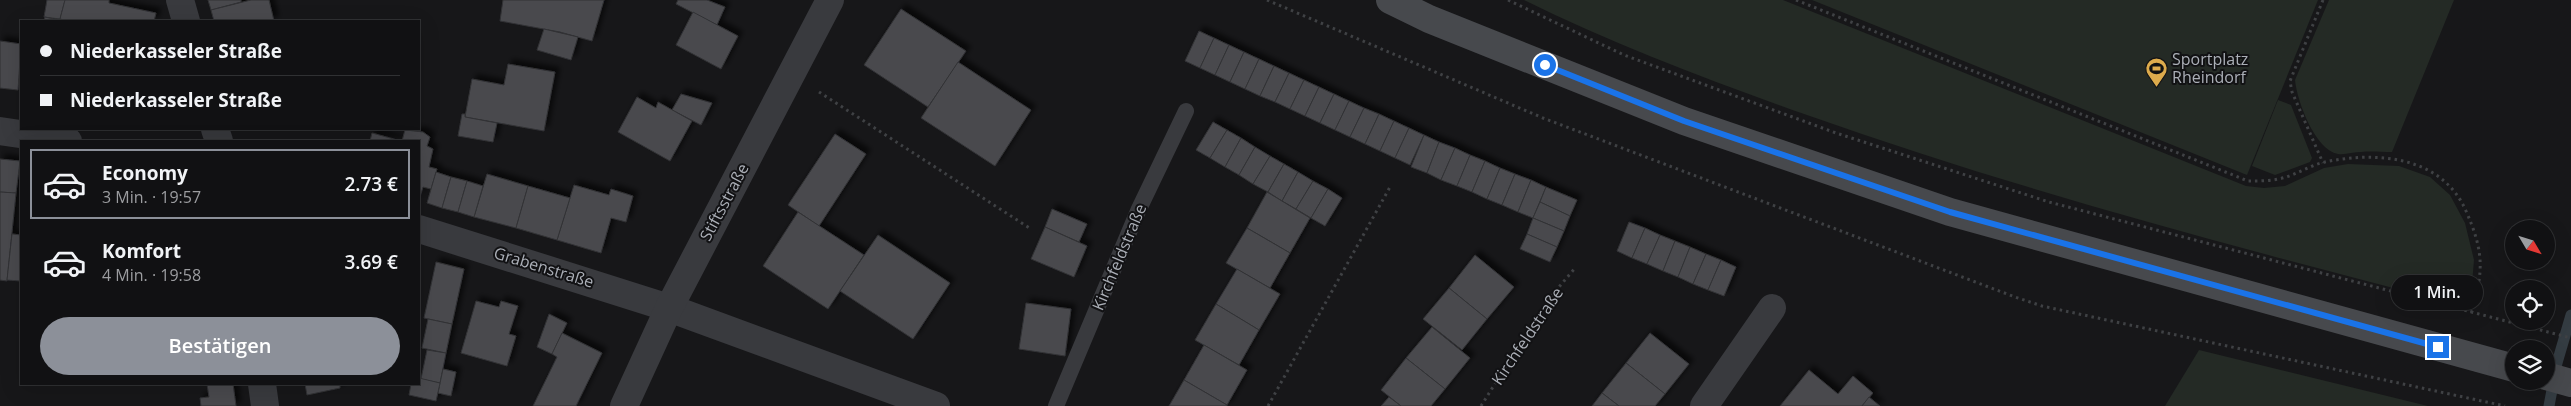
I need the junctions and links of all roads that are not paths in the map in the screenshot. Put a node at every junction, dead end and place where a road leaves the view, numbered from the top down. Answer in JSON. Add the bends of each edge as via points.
{"nodes":[{"id":1,"x":180,"y":0,"type":"edge"},
{"id":2,"x":830,"y":0,"type":"edge"},
{"id":3,"x":1390,"y":0,"type":"edge"},
{"id":4,"x":186,"y":20,"type":"edge"},
{"id":5,"x":1186,"y":111,"type":"dead end"},
{"id":6,"x":0,"y":131,"type":"edge"},
{"id":7,"x":61,"y":140,"type":"edge"},
{"id":8,"x":420,"y":229,"type":"edge"},
{"id":9,"x":670,"y":308,"type":"junction"},
{"id":10,"x":1772,"y":308,"type":"dead end"},
{"id":11,"x":2505,"y":366,"type":"edge"},
{"id":12,"x":2555,"y":378,"type":"edge"},
{"id":13,"x":2571,"y":382,"type":"edge"},
{"id":14,"x":262,"y":385,"type":"edge"},
{"id":15,"x":265,"y":406,"type":"edge"},
{"id":16,"x":624,"y":406,"type":"edge"},
{"id":17,"x":936,"y":406,"type":"edge"},
{"id":18,"x":1056,"y":406,"type":"edge"},
{"id":19,"x":1704,"y":406,"type":"edge"}],
"edges":[{"from":1,"to":4,"type":"street"},
{"from":2,"to":9,"type":"street","name":"Stiftsstraße"},
{"from":3,"to":11,"type":"main road","via":[[1684,121],[1950,212]]},
{"from":5,"to":18,"type":"lane","name":"Kirchfeldstraße","via":[[1138,211]]},
{"from":6,"to":7,"type":"street"},
{"from":8,"to":9,"type":"street","name":"Grabenstraße"},
{"from":9,"to":16,"type":"street","name":"Stiftsstraße"},
{"from":9,"to":17,"type":"street"},
{"from":10,"to":19,"type":"street"},
{"from":12,"to":13,"type":"main road"},
{"from":14,"to":15,"type":"street"}]}
